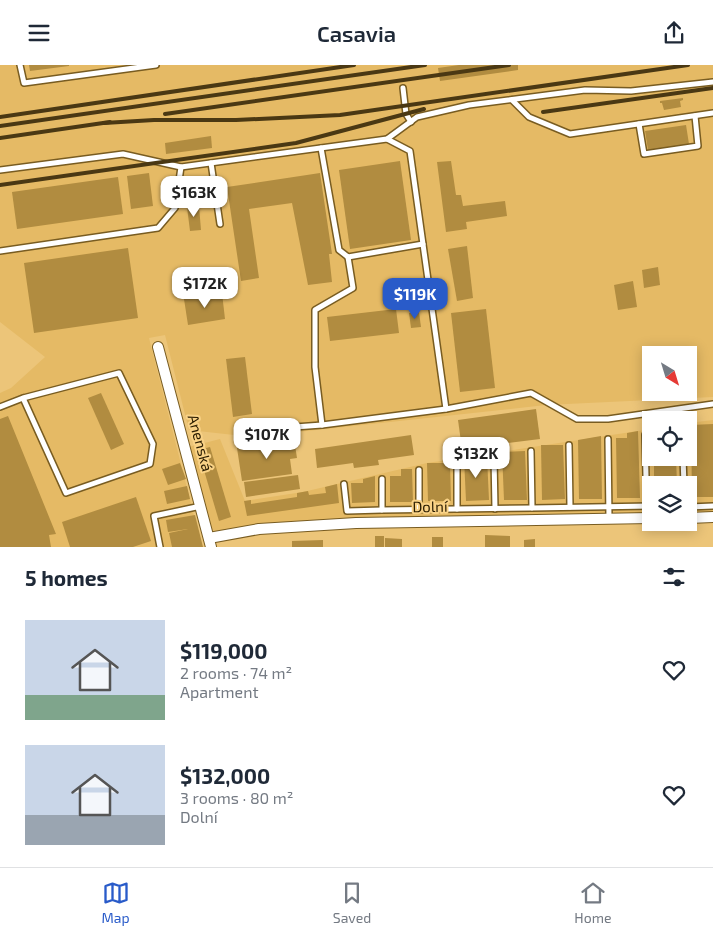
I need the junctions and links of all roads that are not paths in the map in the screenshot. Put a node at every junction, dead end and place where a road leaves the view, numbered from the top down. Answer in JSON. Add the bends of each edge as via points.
{"nodes":[{"id":1,"x":20,"y":65,"type":"edge"},
{"id":2,"x":156,"y":65,"type":"edge"},
{"id":3,"x":713,"y":82,"type":"edge"},
{"id":4,"x":402,"y":88,"type":"dead end"},
{"id":5,"x":512,"y":100,"type":"junction"},
{"id":6,"x":713,"y":113,"type":"edge"},
{"id":7,"x":695,"y":116,"type":"junction"},
{"id":8,"x":411,"y":122,"type":"junction"},
{"id":9,"x":639,"y":124,"type":"junction"},
{"id":10,"x":387,"y":139,"type":"junction"},
{"id":11,"x":321,"y":148,"type":"junction"},
{"id":12,"x":211,"y":163,"type":"junction"},
{"id":13,"x":180,"y":167,"type":"junction"},
{"id":14,"x":0,"y":171,"type":"edge"},
{"id":15,"x":220,"y":224,"type":"dead end"},
{"id":16,"x":423,"y":244,"type":"junction"},
{"id":17,"x":0,"y":251,"type":"edge"},
{"id":18,"x":348,"y":257,"type":"junction"},
{"id":19,"x":158,"y":347,"type":"dead end"},
{"id":20,"x":23,"y":398,"type":"junction"},
{"id":21,"x":713,"y":404,"type":"edge"},
{"id":22,"x":0,"y":407,"type":"edge"},
{"id":23,"x":446,"y":409,"type":"junction"},
{"id":24,"x":322,"y":425,"type":"junction"},
{"id":25,"x":254,"y":430,"type":"dead end"},
{"id":26,"x":608,"y":439,"type":"dead end"},
{"id":27,"x":569,"y":445,"type":"dead end"},
{"id":28,"x":532,"y":451,"type":"dead end"},
{"id":29,"x":494,"y":457,"type":"dead end"},
{"id":30,"x":457,"y":461,"type":"dead end"},
{"id":31,"x":418,"y":470,"type":"dead end"},
{"id":32,"x":382,"y":479,"type":"dead end"},
{"id":33,"x":344,"y":484,"type":"dead end"},
{"id":34,"x":713,"y":505,"type":"edge"},
{"id":35,"x":201,"y":506,"type":"junction"},
{"id":36,"x":642,"y":506,"type":"edge"},
{"id":37,"x":697,"y":506,"type":"edge"},
{"id":38,"x":570,"y":507,"type":"junction"},
{"id":39,"x":608,"y":507,"type":"junction"},
{"id":40,"x":532,"y":508,"type":"junction"},
{"id":41,"x":419,"y":509,"type":"junction"},
{"id":42,"x":457,"y":509,"type":"junction"},
{"id":43,"x":494,"y":509,"type":"junction"},
{"id":44,"x":382,"y":510,"type":"junction"},
{"id":45,"x":713,"y":517,"type":"edge"},
{"id":46,"x":642,"y":518,"type":"edge"},
{"id":47,"x":697,"y":518,"type":"edge"},
{"id":48,"x":609,"y":519,"type":"junction"},
{"id":49,"x":210,"y":543,"type":"edge"},
{"id":50,"x":160,"y":547,"type":"edge"}],
"edges":[{"from":1,"to":2,"type":"lane","via":[[24,83]]},
{"from":3,"to":5,"type":"lane","via":[[631,91],[585,90]]},
{"from":4,"to":8,"type":"lane","via":[[406,114]]},
{"from":5,"to":8,"type":"lane","via":[[469,105],[417,117]]},
{"from":5,"to":9,"type":"lane","via":[[529,117],[570,134]]},
{"from":6,"to":7,"type":"lane"},
{"from":7,"to":9,"type":"lane"},
{"from":7,"to":9,"type":"lane","via":[[698,146],[644,155]]},
{"from":8,"to":10,"type":"lane"},
{"from":10,"to":11,"type":"lane"},
{"from":10,"to":16,"type":"lane","via":[[410,151]]},
{"from":11,"to":12,"type":"lane"},
{"from":11,"to":18,"type":"lane","via":[[340,250]]},
{"from":12,"to":13,"type":"lane"},
{"from":12,"to":15,"type":"lane"},
{"from":13,"to":14,"type":"lane","via":[[123,154]]},
{"from":13,"to":17,"type":"lane","via":[[175,208],[158,228]]},
{"from":16,"to":18,"type":"lane"},
{"from":16,"to":23,"type":"lane"},
{"from":18,"to":24,"type":"lane","via":[[353,288],[315,310],[315,367]]},
{"from":19,"to":35,"type":"street","name":"Anenská"},
{"from":20,"to":20,"type":"lane","via":[[120,373],[153,444],[150,464],[66,493]]},
{"from":20,"to":22,"type":"lane"},
{"from":21,"to":23,"type":"lane","via":[[608,419],[576,419],[531,393]]},
{"from":23,"to":24,"type":"lane"},
{"from":24,"to":25,"type":"lane"},
{"from":26,"to":39,"type":"lane"},
{"from":27,"to":38,"type":"lane"},
{"from":28,"to":40,"type":"lane"},
{"from":29,"to":43,"type":"lane"},
{"from":30,"to":42,"type":"lane"},
{"from":31,"to":41,"type":"lane"},
{"from":32,"to":44,"type":"lane"},
{"from":33,"to":44,"type":"lane","via":[[347,511]]},
{"from":34,"to":37,"type":"lane"},
{"from":35,"to":49,"type":"street","name":"Anenská"},
{"from":35,"to":50,"type":"lane","via":[[154,516]]},
{"from":36,"to":39,"type":"lane"},
{"from":38,"to":39,"type":"lane"},
{"from":38,"to":40,"type":"lane"},
{"from":39,"to":48,"type":"lane"},
{"from":40,"to":43,"type":"lane"},
{"from":41,"to":42,"type":"lane"},
{"from":41,"to":44,"type":"lane"},
{"from":42,"to":43,"type":"lane"},
{"from":45,"to":47,"type":"street"},
{"from":46,"to":48,"type":"street","name":"Dolní"},
{"from":48,"to":49,"type":"street","name":"Dolní","via":[[356,523],[259,529]]}]}
